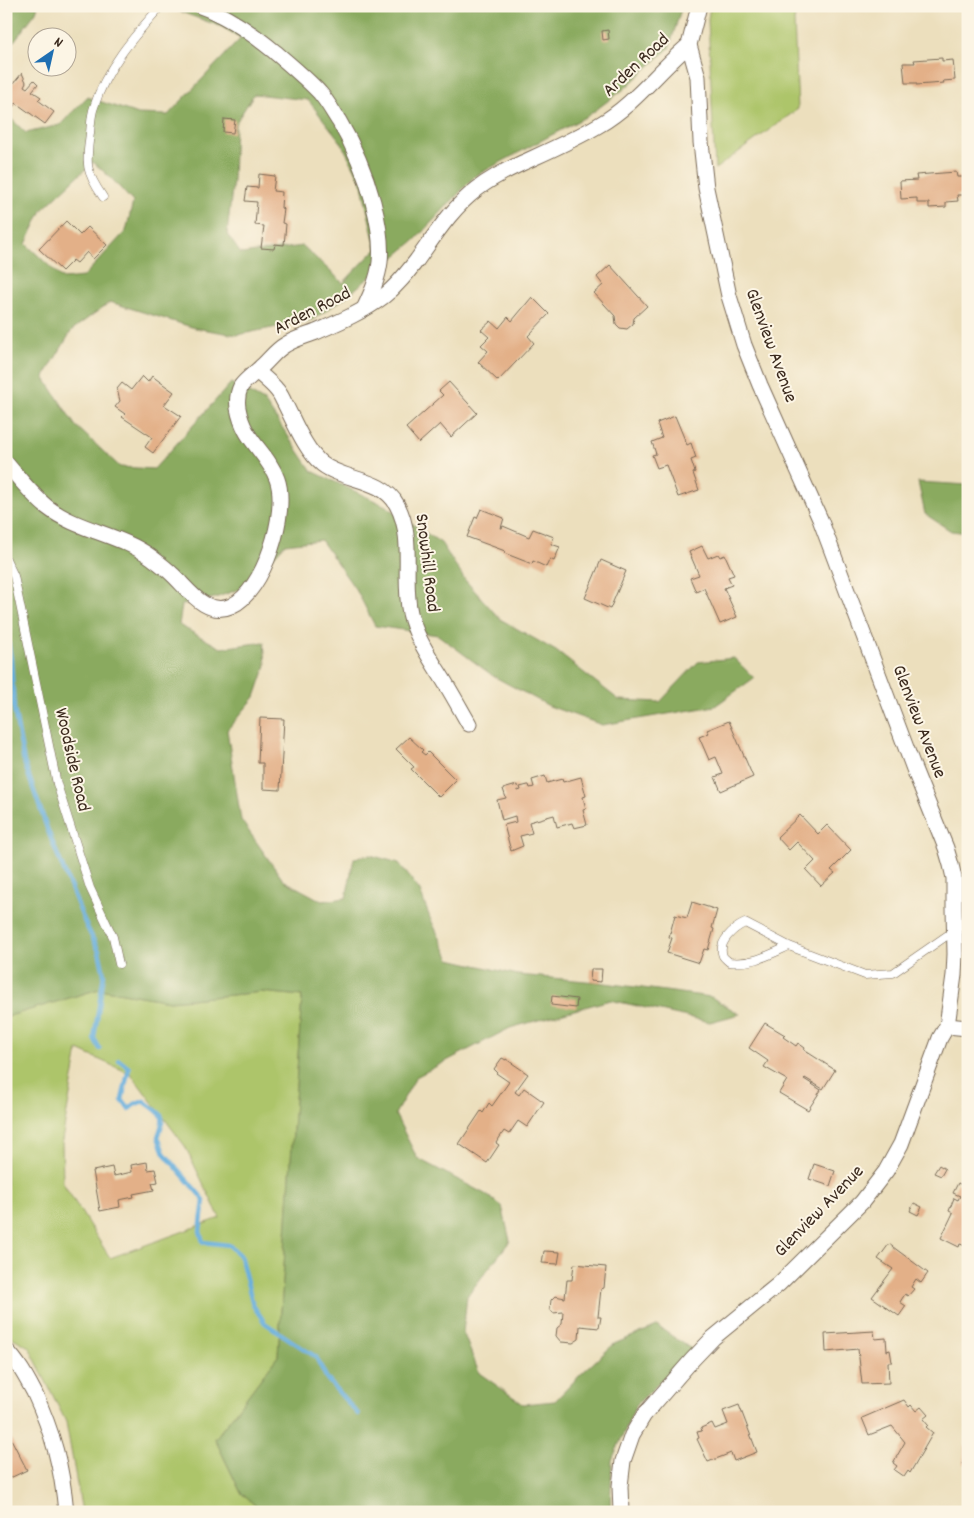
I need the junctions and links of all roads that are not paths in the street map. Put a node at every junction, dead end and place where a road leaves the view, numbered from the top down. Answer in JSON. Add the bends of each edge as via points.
{"nodes":[{"id":1,"x":161,"y":6,"type":"edge"},
{"id":2,"x":200,"y":6,"type":"edge"},
{"id":3,"x":699,"y":6,"type":"edge"},
{"id":4,"x":689,"y":46,"type":"junction"},
{"id":5,"x":103,"y":197,"type":"dead end"},
{"id":6,"x":364,"y":309,"type":"junction"},
{"id":7,"x":257,"y":371,"type":"junction"},
{"id":8,"x":6,"y":463,"type":"edge"},
{"id":9,"x":6,"y":559,"type":"edge"},
{"id":10,"x":469,"y":724,"type":"dead end"},
{"id":11,"x":955,"y":930,"type":"junction"},
{"id":12,"x":789,"y":946,"type":"junction"},
{"id":13,"x":119,"y":964,"type":"dead end"},
{"id":14,"x":947,"y":1026,"type":"junction"},
{"id":15,"x":968,"y":1028,"type":"edge"},
{"id":16,"x":6,"y":1350,"type":"edge"},
{"id":17,"x":66,"y":1512,"type":"edge"},
{"id":18,"x":621,"y":1512,"type":"edge"}],
"edges":[{"from":1,"to":5,"type":"lane","via":[[121,53],[102,85],[93,109],[87,161],[91,180]]},
{"from":2,"to":6,"type":"street","via":[[240,25],[293,67],[321,94],[353,144],[366,175],[380,250],[378,272]]},
{"from":3,"to":4,"type":"street"},
{"from":4,"to":6,"type":"street","name":"Arden Road","via":[[625,108],[601,124],[480,186],[449,216],[398,283]]},
{"from":4,"to":11,"type":"street","name":"Glenview Avenue","via":[[698,77],[706,188],[729,296],[744,345],[820,519],[946,848],[954,878]]},
{"from":6,"to":7,"type":"street","name":"Arden Road","via":[[285,345]]},
{"from":7,"to":8,"type":"street","name":"Arden Road","via":[[240,388],[237,402],[243,427],[274,472],[281,508],[275,535],[255,584],[228,608],[207,606],[149,555],[46,507]]},
{"from":7,"to":10,"type":"street","name":"Snowhill Road","via":[[277,389],[316,458],[335,472],[381,488],[396,502],[406,538],[410,613],[426,655]]},
{"from":9,"to":13,"type":"lane","name":"Woodside Road","via":[[14,576],[57,784],[90,888],[113,937]]},
{"from":11,"to":12,"type":"lane","via":[[893,973],[864,975]]},
{"from":11,"to":14,"type":"street","name":"Glenview Avenue","via":[[954,976]]},
{"from":12,"to":12,"type":"lane","via":[[745,923],[728,935],[722,946],[723,955],[729,962],[737,963],[755,961]]},
{"from":14,"to":15,"type":"street"},
{"from":14,"to":18,"type":"street","name":"Glenview Avenue","via":[[901,1144],[886,1171],[862,1202],[779,1284],[713,1338],[644,1415],[632,1435],[623,1461]]},
{"from":16,"to":17,"type":"street","via":[[15,1358],[46,1417],[58,1453]]}]}
